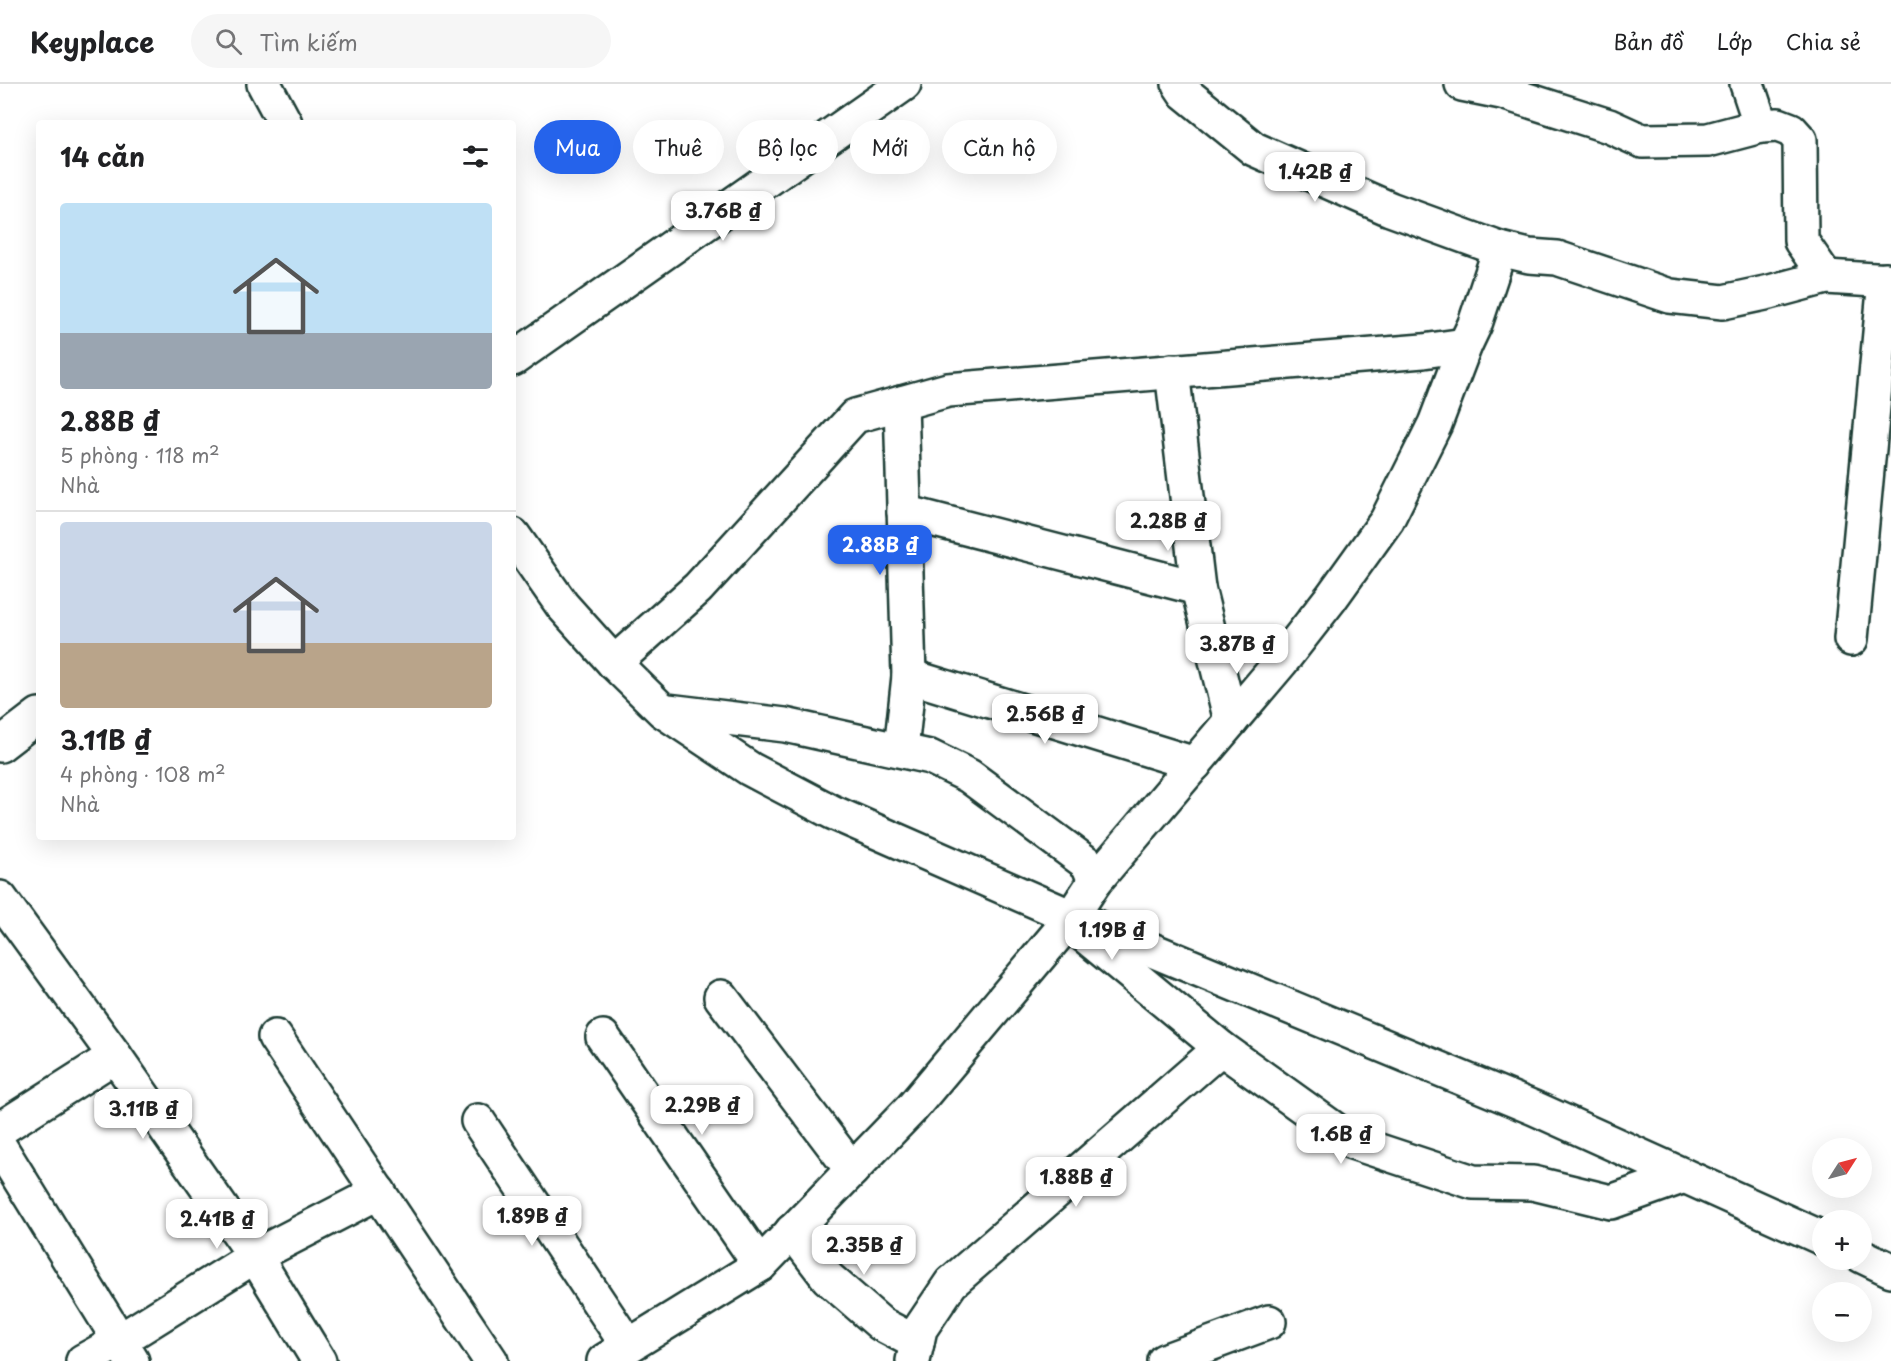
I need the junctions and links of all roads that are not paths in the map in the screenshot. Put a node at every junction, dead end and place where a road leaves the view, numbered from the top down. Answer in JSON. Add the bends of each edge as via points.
{"nodes":[{"id":1,"x":264,"y":84,"type":"edge"},
{"id":2,"x":904,"y":84,"type":"edge"},
{"id":3,"x":1179,"y":84,"type":"edge"},
{"id":4,"x":1462,"y":84,"type":"edge"},
{"id":5,"x":1747,"y":84,"type":"edge"},
{"id":6,"x":283,"y":120,"type":"edge"},
{"id":7,"x":1761,"y":126,"type":"junction"},
{"id":8,"x":1500,"y":249,"type":"junction"},
{"id":9,"x":1826,"y":277,"type":"junction"},
{"id":10,"x":1888,"y":280,"type":"edge"},
{"id":11,"x":1465,"y":345,"type":"junction"},
{"id":12,"x":516,"y":357,"type":"edge"},
{"id":13,"x":1172,"y":371,"type":"junction"},
{"id":14,"x":901,"y":403,"type":"junction"},
{"id":15,"x":904,"y":512,"type":"junction"},
{"id":16,"x":516,"y":539,"type":"edge"},
{"id":17,"x":1198,"y":588,"type":"junction"},
{"id":18,"x":1851,"y":639,"type":"dead end"},
{"id":19,"x":614,"y":663,"type":"junction"},
{"id":20,"x":909,"y":676,"type":"junction"},
{"id":21,"x":663,"y":711,"type":"junction"},
{"id":22,"x":36,"y":717,"type":"edge"},
{"id":23,"x":1231,"y":721,"type":"junction"},
{"id":24,"x":0,"y":745,"type":"edge"},
{"id":25,"x":901,"y":750,"type":"junction"},
{"id":26,"x":1195,"y":764,"type":"junction"},
{"id":27,"x":1095,"y":881,"type":"junction"},
{"id":28,"x":0,"y":898,"type":"edge"},
{"id":29,"x":1070,"y":920,"type":"junction"},
{"id":30,"x":722,"y":997,"type":"dead end"},
{"id":31,"x":275,"y":1037,"type":"dead end"},
{"id":32,"x":603,"y":1037,"type":"dead end"},
{"id":33,"x":1221,"y":1048,"type":"junction"},
{"id":34,"x":115,"y":1056,"type":"junction"},
{"id":35,"x":478,"y":1121,"type":"dead end"},
{"id":36,"x":0,"y":1129,"type":"edge"},
{"id":37,"x":0,"y":1147,"type":"edge"},
{"id":38,"x":852,"y":1170,"type":"junction"},
{"id":39,"x":1684,"y":1176,"type":"junction"},
{"id":40,"x":379,"y":1192,"type":"junction"},
{"id":41,"x":792,"y":1232,"type":"junction"},
{"id":42,"x":1812,"y":1234,"type":"edge"},
{"id":43,"x":255,"y":1257,"type":"junction"},
{"id":44,"x":1872,"y":1261,"type":"edge"},
{"id":45,"x":760,"y":1265,"type":"junction"},
{"id":46,"x":1891,"y":1270,"type":"edge"},
{"id":47,"x":1269,"y":1322,"type":"dead end"},
{"id":48,"x":126,"y":1351,"type":"edge"},
{"id":49,"x":915,"y":1352,"type":"edge"},
{"id":50,"x":616,"y":1353,"type":"edge"},
{"id":51,"x":83,"y":1361,"type":"edge"},
{"id":52,"x":319,"y":1361,"type":"edge"},
{"id":53,"x":491,"y":1361,"type":"edge"},
{"id":54,"x":1164,"y":1361,"type":"edge"}],
"edges":[{"from":1,"to":6,"type":"street"},
{"from":2,"to":12,"type":"street"},
{"from":3,"to":8,"type":"street","via":[[1254,148],[1390,209]]},
{"from":4,"to":7,"type":"street","via":[[1608,126],[1642,141],[1708,140]]},
{"from":5,"to":7,"type":"street"},
{"from":7,"to":9,"type":"street","via":[[1778,125],[1791,130],[1800,140],[1802,241]]},
{"from":8,"to":9,"type":"street","via":[[1557,258],[1670,296],[1723,302]]},
{"from":8,"to":11,"type":"street"},
{"from":9,"to":10,"type":"street"},
{"from":10,"to":18,"type":"street"},
{"from":11,"to":13,"type":"street"},
{"from":11,"to":23,"type":"street","via":[[1435,424],[1387,520],[1331,598]]},
{"from":13,"to":14,"type":"street","via":[[948,390]]},
{"from":13,"to":17,"type":"street"},
{"from":14,"to":15,"type":"street"},
{"from":14,"to":19,"type":"street","via":[[855,416],[698,588]]},
{"from":15,"to":17,"type":"street"},
{"from":15,"to":20,"type":"street"},
{"from":16,"to":19,"type":"street","via":[[562,605]]},
{"from":17,"to":23,"type":"street"},
{"from":19,"to":21,"type":"street"},
{"from":20,"to":25,"type":"street"},
{"from":20,"to":26,"type":"street"},
{"from":21,"to":25,"type":"street","via":[[785,726]]},
{"from":21,"to":29,"type":"street","via":[[750,769],[832,812]]},
{"from":22,"to":24,"type":"street"},
{"from":23,"to":26,"type":"street"},
{"from":25,"to":27,"type":"street","via":[[930,756],[969,776],[1088,864]]},
{"from":26,"to":27,"type":"street"},
{"from":27,"to":29,"type":"street"},
{"from":28,"to":34,"type":"street"},
{"from":29,"to":33,"type":"street"},
{"from":29,"to":38,"type":"street","via":[[912,1108]]},
{"from":29,"to":39,"type":"street","via":[[1534,1108]]},
{"from":30,"to":38,"type":"street"},
{"from":31,"to":40,"type":"street"},
{"from":32,"to":45,"type":"street"},
{"from":33,"to":39,"type":"street","via":[[1352,1142],[1473,1182],[1533,1183],[1611,1202]]},
{"from":33,"to":49,"type":"street","via":[[951,1283],[920,1329]]},
{"from":34,"to":36,"type":"street"},
{"from":34,"to":43,"type":"street"},
{"from":35,"to":50,"type":"street"},
{"from":37,"to":48,"type":"street"},
{"from":38,"to":41,"type":"street"},
{"from":39,"to":42,"type":"street"},
{"from":40,"to":43,"type":"street"},
{"from":40,"to":53,"type":"street"},
{"from":41,"to":45,"type":"street"},
{"from":41,"to":49,"type":"street","via":[[828,1278]]},
{"from":43,"to":48,"type":"street"},
{"from":43,"to":52,"type":"street"},
{"from":44,"to":46,"type":"street"},
{"from":45,"to":50,"type":"street"},
{"from":47,"to":54,"type":"street"},
{"from":48,"to":51,"type":"street"}]}
